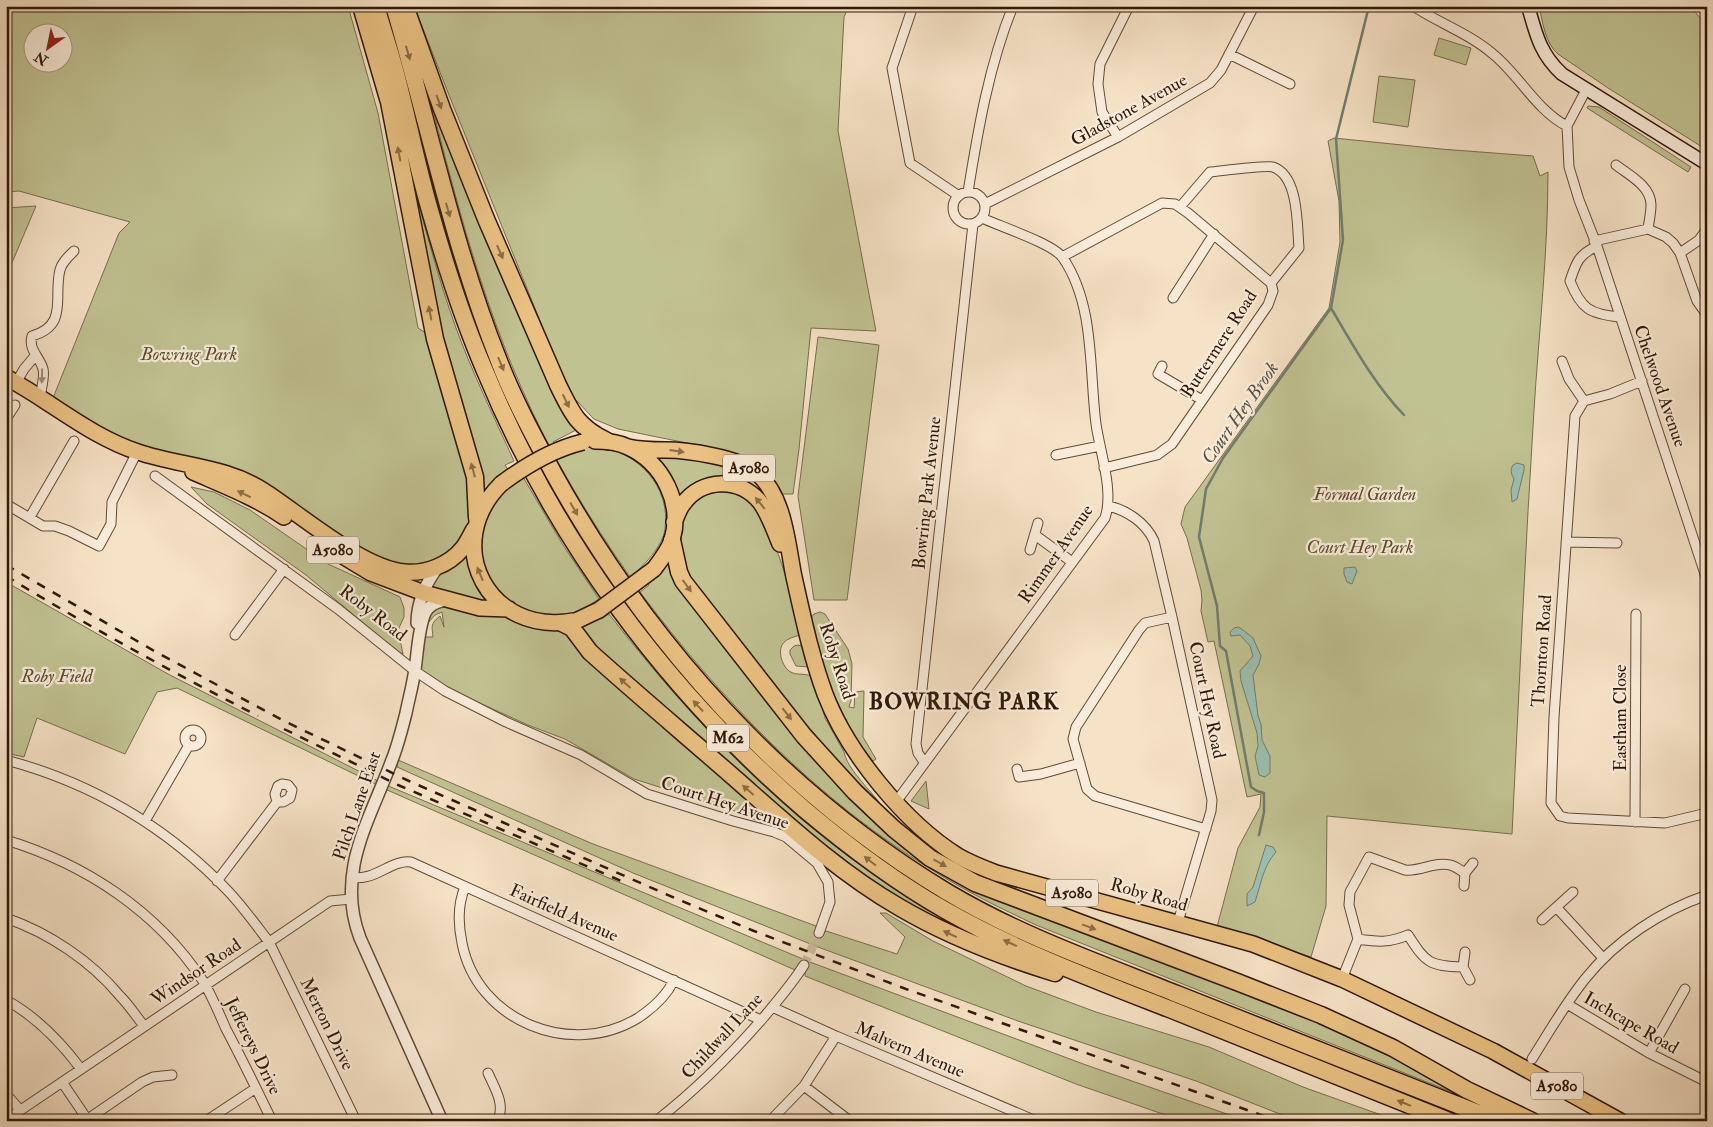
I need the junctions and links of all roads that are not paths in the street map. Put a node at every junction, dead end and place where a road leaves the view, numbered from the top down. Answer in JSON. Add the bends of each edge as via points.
{"nodes":[{"id":1,"x":361,"y":6,"type":"edge"},
{"id":2,"x":376,"y":6,"type":"edge"},
{"id":3,"x":394,"y":6,"type":"edge"},
{"id":4,"x":405,"y":6,"type":"edge"},
{"id":5,"x":913,"y":6,"type":"edge"},
{"id":6,"x":1013,"y":6,"type":"edge"},
{"id":7,"x":1129,"y":6,"type":"edge"},
{"id":8,"x":1254,"y":6,"type":"edge"},
{"id":9,"x":1414,"y":6,"type":"edge"},
{"id":10,"x":1528,"y":6,"type":"edge"},
{"id":11,"x":1229,"y":54,"type":"junction"},
{"id":12,"x":1290,"y":84,"type":"dead end"},
{"id":13,"x":1586,"y":90,"type":"junction"},
{"id":14,"x":1567,"y":126,"type":"junction"},
{"id":15,"x":1118,"y":137,"type":"junction"},
{"id":16,"x":1707,"y":164,"type":"edge"},
{"id":17,"x":1616,"y":165,"type":"dead end"},
{"id":18,"x":964,"y":194,"type":"junction"},
{"id":19,"x":985,"y":204,"type":"junction"},
{"id":20,"x":1180,"y":207,"type":"junction"},
{"id":21,"x":982,"y":218,"type":"junction"},
{"id":22,"x":973,"y":224,"type":"junction"},
{"id":23,"x":1648,"y":229,"type":"junction"},
{"id":24,"x":1707,"y":229,"type":"edge"},
{"id":25,"x":1214,"y":234,"type":"junction"},
{"id":26,"x":1595,"y":243,"type":"junction"},
{"id":27,"x":74,"y":251,"type":"dead end"},
{"id":28,"x":1680,"y":253,"type":"junction"},
{"id":29,"x":1062,"y":257,"type":"junction"},
{"id":30,"x":1271,"y":283,"type":"junction"},
{"id":31,"x":1174,"y":298,"type":"dead end"},
{"id":32,"x":1707,"y":315,"type":"edge"},
{"id":33,"x":1619,"y":317,"type":"junction"},
{"id":34,"x":35,"y":356,"type":"junction"},
{"id":35,"x":1562,"y":361,"type":"dead end"},
{"id":36,"x":1162,"y":366,"type":"dead end"},
{"id":37,"x":11,"y":380,"type":"edge"},
{"id":38,"x":1642,"y":381,"type":"junction"},
{"id":39,"x":40,"y":397,"type":"junction"},
{"id":40,"x":1202,"y":400,"type":"junction"},
{"id":41,"x":1584,"y":400,"type":"junction"},
{"id":42,"x":15,"y":405,"type":"dead end"},
{"id":43,"x":6,"y":419,"type":"edge"},
{"id":44,"x":74,"y":441,"type":"dead end"},
{"id":45,"x":607,"y":441,"type":"junction"},
{"id":46,"x":1100,"y":446,"type":"junction"},
{"id":47,"x":628,"y":447,"type":"junction"},
{"id":48,"x":137,"y":452,"type":"junction"},
{"id":49,"x":1056,"y":455,"type":"dead end"},
{"id":50,"x":169,"y":462,"type":"junction"},
{"id":51,"x":1104,"y":468,"type":"junction"},
{"id":52,"x":155,"y":476,"type":"dead end"},
{"id":53,"x":6,"y":504,"type":"edge"},
{"id":54,"x":1108,"y":506,"type":"junction"},
{"id":55,"x":30,"y":517,"type":"junction"},
{"id":56,"x":674,"y":522,"type":"junction"},
{"id":57,"x":1038,"y":523,"type":"dead end"},
{"id":58,"x":476,"y":524,"type":"junction"},
{"id":59,"x":1034,"y":535,"type":"junction"},
{"id":60,"x":672,"y":540,"type":"junction"},
{"id":61,"x":1566,"y":542,"type":"junction"},
{"id":62,"x":1618,"y":543,"type":"dead end"},
{"id":63,"x":1030,"y":550,"type":"dead end"},
{"id":64,"x":1072,"y":562,"type":"junction"},
{"id":65,"x":438,"y":567,"type":"junction"},
{"id":66,"x":284,"y":569,"type":"junction"},
{"id":67,"x":794,"y":579,"type":"junction"},
{"id":68,"x":1707,"y":580,"type":"edge"},
{"id":69,"x":402,"y":585,"type":"junction"},
{"id":70,"x":424,"y":593,"type":"junction"},
{"id":71,"x":447,"y":599,"type":"junction"},
{"id":72,"x":509,"y":609,"type":"junction"},
{"id":73,"x":417,"y":613,"type":"junction"},
{"id":74,"x":1636,"y":614,"type":"dead end"},
{"id":75,"x":1172,"y":617,"type":"junction"},
{"id":76,"x":562,"y":623,"type":"junction"},
{"id":77,"x":235,"y":636,"type":"dead end"},
{"id":78,"x":419,"y":637,"type":"junction"},
{"id":79,"x":415,"y":671,"type":"junction"},
{"id":80,"x":188,"y":745,"type":"dead end"},
{"id":81,"x":581,"y":755,"type":"joint"},
{"id":82,"x":6,"y":760,"type":"edge"},
{"id":83,"x":924,"y":762,"type":"junction"},
{"id":84,"x":1080,"y":764,"type":"junction"},
{"id":85,"x":1017,"y":769,"type":"dead end"},
{"id":86,"x":277,"y":802,"type":"dead end"},
{"id":87,"x":896,"y":802,"type":"junction"},
{"id":88,"x":1707,"y":813,"type":"edge"},
{"id":89,"x":145,"y":821,"type":"junction"},
{"id":90,"x":1635,"y":822,"type":"junction"},
{"id":91,"x":1206,"y":829,"type":"junction"},
{"id":92,"x":6,"y":840,"type":"edge"},
{"id":93,"x":1473,"y":862,"type":"dead end"},
{"id":94,"x":1465,"y":873,"type":"junction"},
{"id":95,"x":352,"y":877,"type":"junction"},
{"id":96,"x":217,"y":881,"type":"junction"},
{"id":97,"x":1464,"y":886,"type":"dead end"},
{"id":98,"x":465,"y":887,"type":"junction"},
{"id":99,"x":1574,"y":892,"type":"dead end"},
{"id":100,"x":1707,"y":895,"type":"edge"},
{"id":101,"x":351,"y":899,"type":"junction"},
{"id":102,"x":1557,"y":908,"type":"junction"},
{"id":103,"x":6,"y":918,"type":"edge"},
{"id":104,"x":1542,"y":920,"type":"dead end"},
{"id":105,"x":1178,"y":922,"type":"junction"},
{"id":106,"x":1416,"y":930,"type":"dead end"},
{"id":107,"x":819,"y":933,"type":"tunnel mouth"},
{"id":108,"x":1408,"y":935,"type":"junction"},
{"id":109,"x":1358,"y":939,"type":"junction"},
{"id":110,"x":269,"y":942,"type":"junction"},
{"id":111,"x":1465,"y":952,"type":"dead end"},
{"id":112,"x":1603,"y":958,"type":"junction"},
{"id":113,"x":804,"y":965,"type":"tunnel mouth"},
{"id":114,"x":1463,"y":967,"type":"junction"},
{"id":115,"x":1342,"y":979,"type":"junction"},
{"id":116,"x":674,"y":980,"type":"junction"},
{"id":117,"x":1470,"y":980,"type":"dead end"},
{"id":118,"x":205,"y":985,"type":"junction"},
{"id":119,"x":1685,"y":989,"type":"dead end"},
{"id":120,"x":6,"y":1000,"type":"edge"},
{"id":121,"x":1567,"y":1004,"type":"junction"},
{"id":122,"x":772,"y":1007,"type":"junction"},
{"id":123,"x":761,"y":1020,"type":"junction"},
{"id":124,"x":144,"y":1026,"type":"junction"},
{"id":125,"x":836,"y":1036,"type":"junction"},
{"id":126,"x":1243,"y":1039,"type":"junction"},
{"id":127,"x":1649,"y":1053,"type":"junction"},
{"id":128,"x":1532,"y":1059,"type":"dead end"},
{"id":129,"x":81,"y":1069,"type":"junction"},
{"id":130,"x":488,"y":1073,"type":"dead end"},
{"id":131,"x":172,"y":1075,"type":"dead end"},
{"id":132,"x":62,"y":1082,"type":"junction"},
{"id":133,"x":1707,"y":1082,"type":"edge"},
{"id":134,"x":804,"y":1086,"type":"junction"},
{"id":135,"x":256,"y":1088,"type":"junction"},
{"id":136,"x":6,"y":1094,"type":"edge"},
{"id":137,"x":20,"y":1110,"type":"junction"},
{"id":138,"x":6,"y":1120,"type":"edge"},
{"id":139,"x":86,"y":1120,"type":"edge"},
{"id":140,"x":206,"y":1121,"type":"edge"},
{"id":141,"x":272,"y":1121,"type":"edge"},
{"id":142,"x":356,"y":1121,"type":"edge"},
{"id":143,"x":442,"y":1121,"type":"edge"},
{"id":144,"x":498,"y":1121,"type":"edge"},
{"id":145,"x":656,"y":1121,"type":"edge"},
{"id":146,"x":770,"y":1121,"type":"edge"},
{"id":147,"x":850,"y":1121,"type":"edge"},
{"id":148,"x":1036,"y":1121,"type":"edge"},
{"id":149,"x":1449,"y":1121,"type":"edge"},
{"id":150,"x":1498,"y":1121,"type":"edge"},
{"id":151,"x":1532,"y":1121,"type":"edge"},
{"id":152,"x":1620,"y":1121,"type":"edge"}],
"edges":[{"from":58,"to":1,"type":"highway","one_way":true,"via":[[475,477],[435,339],[389,102]]},
{"from":126,"to":2,"type":"highway","number":"M62","one_way":true,"via":[[1066,969],[944,910],[885,873],[833,833],[736,747],[691,699],[600,583],[520,449],[485,371],[453,287]]},
{"from":3,"to":150,"type":"highway","number":"M62","one_way":true,"via":[[469,280],[500,364],[536,440],[576,514],[619,580],[702,686],[748,735],[841,818],[894,858],[993,916],[1074,953]]},
{"from":4,"to":45,"type":"highway","one_way":true,"via":[[486,219],[558,386],[580,424]]},
{"from":5,"to":18,"type":"street","via":[[892,68],[910,163]]},
{"from":6,"to":18,"type":"street","via":[[1004,29]]},
{"from":7,"to":15,"type":"street","via":[[1100,64],[1098,84],[1102,112]]},
{"from":8,"to":11,"type":"street","name":"Gladstone Avenue"},
{"from":9,"to":14,"type":"street","via":[[1494,54],[1548,115]]},
{"from":10,"to":13,"type":"main road","via":[[1545,56],[1562,74]]},
{"from":11,"to":12,"type":"street"},
{"from":11,"to":15,"type":"street","name":"Gladstone Avenue","via":[[1210,83]]},
{"from":13,"to":14,"type":"street"},
{"from":13,"to":16,"type":"main road"},
{"from":14,"to":26,"type":"street","name":"Chelwood Avenue","via":[[1569,167]]},
{"from":15,"to":19,"type":"street","name":"Gladstone Avenue"},
{"from":17,"to":23,"type":"street","via":[[1649,195]]},
{"from":18,"to":19,"type":"street","via":[[980,196]]},
{"from":18,"to":22,"type":"street","via":[[954,202],[955,216],[964,224]]},
{"from":19,"to":21,"type":"street"},
{"from":20,"to":25,"type":"street","name":"Buttermere Road"},
{"from":20,"to":29,"type":"street","via":[[1162,203]]},
{"from":20,"to":30,"type":"street","via":[[1210,172],[1272,166],[1285,175],[1293,189],[1299,248]]},
{"from":21,"to":22,"type":"street"},
{"from":21,"to":29,"type":"street","name":"Rimmer Avenue","via":[[1040,242]]},
{"from":22,"to":83,"type":"street","name":"Bowring Park Avenue","via":[[916,744]]},
{"from":23,"to":26,"type":"street"},
{"from":23,"to":28,"type":"street","via":[[1666,237]]},
{"from":24,"to":28,"type":"street","via":[[1699,240]]},
{"from":25,"to":30,"type":"street","name":"Buttermere Road"},
{"from":25,"to":31,"type":"street"},
{"from":26,"to":33,"type":"street","name":"Chelwood Avenue"},
{"from":26,"to":33,"type":"street","name":"Chelwood Avenue","via":[[1585,251],[1570,281],[1576,296],[1587,309]]},
{"from":27,"to":34,"type":"street","via":[[60,269],[54,323],[32,336],[30,343]]},
{"from":28,"to":32,"type":"street","via":[[1697,301]]},
{"from":29,"to":46,"type":"street","name":"Rimmer Avenue","via":[[1079,290],[1089,338]]},
{"from":30,"to":40,"type":"street","name":"Buttermere Road","via":[[1273,291],[1268,305]]},
{"from":33,"to":38,"type":"street","name":"Chelwood Avenue"},
{"from":34,"to":37,"type":"street"},
{"from":34,"to":39,"type":"street","one_way":true,"via":[[43,370]]},
{"from":35,"to":41,"type":"street","via":[[1569,379]]},
{"from":36,"to":40,"type":"street","via":[[1158,374]]},
{"from":37,"to":39,"type":"main road","name":"Roby Road","number":"A5080"},
{"from":38,"to":41,"type":"street"},
{"from":38,"to":68,"type":"street","name":"Chelwood Avenue"},
{"from":39,"to":48,"type":"main road","name":"Roby Road","number":"A5080","via":[[101,438]]},
{"from":40,"to":51,"type":"street","name":"Buttermere Road","via":[[1166,450]]},
{"from":41,"to":61,"type":"street","name":"Thornton Road","via":[[1575,416]]},
{"from":42,"to":43,"type":"street"},
{"from":44,"to":55,"type":"street"},
{"from":45,"to":47,"type":"main road","number":"A5080"},
{"from":45,"to":58,"type":"main road","number":"A5080","bridge":true,"via":[[583,442],[558,450],[512,476],[484,504]]},
{"from":46,"to":49,"type":"street"},
{"from":46,"to":51,"type":"street","name":"Rimmer Avenue"},
{"from":47,"to":56,"type":"main road","number":"A5080","via":[[652,463],[662,475],[672,497]]},
{"from":47,"to":67,"type":"main road","name":"Roby Road","number":"A5080","one_way":true,"via":[[718,457],[742,464],[757,473],[769,486],[781,513]]},
{"from":48,"to":50,"type":"main road","name":"Roby Road","number":"A5080"},
{"from":48,"to":55,"type":"street","via":[[112,502],[110,524],[99,546],[69,530],[43,526]]},
{"from":50,"to":65,"type":"main road","name":"Roby Road","number":"A5080","via":[[240,478],[263,490],[335,540],[381,565],[405,572]]},
{"from":69,"to":50,"type":"main road","name":"Roby Road","number":"A5080","one_way":true,"via":[[347,560],[267,506]]},
{"from":51,"to":54,"type":"street","name":"Rimmer Avenue"},
{"from":52,"to":66,"type":"street","name":"Roby Road"},
{"from":53,"to":55,"type":"street"},
{"from":54,"to":64,"type":"street","name":"Rimmer Avenue","via":[[1105,518]]},
{"from":54,"to":75,"type":"street","name":"Court Hey Road","via":[[1121,510],[1150,531]]},
{"from":56,"to":60,"type":"main road","number":"A5080"},
{"from":67,"to":56,"type":"main road","name":"Roby Road","number":"A5080","one_way":true,"via":[[765,509],[753,495],[739,486],[720,483],[699,489],[684,503]]},
{"from":57,"to":59,"type":"street"},
{"from":58,"to":65,"type":"main road","name":"Roby Road","number":"A5080","via":[[463,548]]},
{"from":72,"to":58,"type":"main road","number":"A5080","one_way":true,"via":[[496,599],[480,576],[473,547]]},
{"from":59,"to":63,"type":"street"},
{"from":59,"to":64,"type":"street"},
{"from":60,"to":76,"type":"main road","number":"A5080","bridge":true,"via":[[654,569],[599,610]]},
{"from":60,"to":151,"type":"highway","one_way":true,"via":[[683,581],[804,736],[855,792],[930,858],[975,883],[1321,1015],[1393,1048],[1467,1090]]},
{"from":61,"to":62,"type":"street"},
{"from":61,"to":90,"type":"street","name":"Thornton Road","via":[[1551,803],[1560,816],[1568,818]]},
{"from":64,"to":83,"type":"street","name":"Rimmer Avenue"},
{"from":65,"to":70,"type":"street","name":"Pilch Lane East"},
{"from":66,"to":77,"type":"street"},
{"from":66,"to":79,"type":"street","name":"Roby Road"},
{"from":67,"to":87,"type":"main road","name":"Roby Road","number":"A5080","via":[[808,641],[826,695],[852,745]]},
{"from":69,"to":70,"type":"main road","name":"Roby Road","number":"A5080"},
{"from":69,"to":73,"type":"street","via":[[411,594]]},
{"from":70,"to":71,"type":"main road","name":"Roby Road","number":"A5080"},
{"from":70,"to":73,"type":"street","name":"Pilch Lane East"},
{"from":71,"to":72,"type":"main road","name":"Roby Road","number":"A5080","via":[[480,608]]},
{"from":71,"to":78,"type":"street","name":"Pilch Lane East","via":[[428,608]]},
{"from":72,"to":76,"type":"main road","number":"A5080","via":[[535,622]]},
{"from":73,"to":78,"type":"street","name":"Pilch Lane East"},
{"from":74,"to":90,"type":"street","name":"Eastham Close"},
{"from":75,"to":84,"type":"street","via":[[1145,623],[1076,727],[1073,739]]},
{"from":75,"to":91,"type":"street","name":"Court Hey Road","via":[[1212,800]]},
{"from":126,"to":76,"type":"highway","one_way":true,"via":[[997,953],[931,925],[898,906],[833,862],[782,820],[590,652],[572,628]]},
{"from":78,"to":79,"type":"street","name":"Pilch Lane East"},
{"from":79,"to":81,"type":"street","name":"Roby Road","via":[[506,722]]},
{"from":79,"to":95,"type":"street","name":"Pilch Lane East","via":[[395,751],[369,816]]},
{"from":80,"to":89,"type":"street"},
{"from":81,"to":107,"type":"street","name":"Court Hey Avenue","via":[[647,794],[791,840],[816,863],[828,882],[830,902]]},
{"from":82,"to":89,"type":"street","name":"Merton Drive","via":[[77,785]]},
{"from":83,"to":87,"type":"street","name":"Rimmer Avenue"},
{"from":84,"to":85,"type":"street","via":[[1019,777]]},
{"from":84,"to":91,"type":"street","via":[[1087,789],[1095,796]]},
{"from":86,"to":96,"type":"street"},
{"from":87,"to":105,"type":"main road","name":"Roby Road","number":"A5080","via":[[934,839],[979,866]]},
{"from":88,"to":90,"type":"street","name":"Thornton Road","via":[[1665,823]]},
{"from":89,"to":96,"type":"street","name":"Merton Drive","via":[[191,856]]},
{"from":91,"to":105,"type":"street","name":"Court Hey Road"},
{"from":92,"to":118,"type":"street","name":"Jeffereys Drive","via":[[60,860],[119,895],[166,936]]},
{"from":93,"to":94,"type":"street"},
{"from":94,"to":97,"type":"street"},
{"from":94,"to":109,"type":"street","via":[[1451,865],[1405,870],[1370,852],[1350,892],[1350,911]]},
{"from":95,"to":98,"type":"street","name":"Fairfield Avenue","via":[[368,876],[408,861]]},
{"from":95,"to":101,"type":"street","name":"Pilch Lane East"},
{"from":96,"to":110,"type":"street","name":"Merton Drive"},
{"from":98,"to":116,"type":"street","name":"Fairfield Avenue"},
{"from":98,"to":116,"type":"street","via":[[459,908],[459,929],[471,970],[493,1001],[532,1027],[574,1035],[612,1030],[650,1010],[667,993]]},
{"from":99,"to":102,"type":"street"},
{"from":100,"to":112,"type":"street","via":[[1648,924]]},
{"from":101,"to":110,"type":"street","name":"Windsor Road","via":[[330,901]]},
{"from":101,"to":143,"type":"street","name":"Pilch Lane East","via":[[360,938]]},
{"from":102,"to":104,"type":"street"},
{"from":102,"to":112,"type":"street"},
{"from":103,"to":124,"type":"street","via":[[30,926],[89,965],[119,994]]},
{"from":105,"to":115,"type":"main road","name":"Roby Road","number":"A5080","via":[[1253,944]]},
{"from":106,"to":108,"type":"street"},
{"from":108,"to":109,"type":"street","via":[[1390,942]]},
{"from":108,"to":114,"type":"street","via":[[1427,960]]},
{"from":109,"to":115,"type":"street"},
{"from":110,"to":118,"type":"street","name":"Windsor Road"},
{"from":110,"to":142,"type":"street","name":"Merton Drive"},
{"from":111,"to":114,"type":"street"},
{"from":112,"to":121,"type":"street"},
{"from":113,"to":122,"type":"street","name":"Childwall Lane"},
{"from":114,"to":117,"type":"street"},
{"from":115,"to":152,"type":"main road","name":"Roby Road","number":"A5080","via":[[1493,1051]]},
{"from":116,"to":123,"type":"street","name":"Fairfield Avenue"},
{"from":118,"to":124,"type":"street","name":"Windsor Road"},
{"from":118,"to":135,"type":"street","name":"Jeffereys Drive"},
{"from":119,"to":127,"type":"street"},
{"from":120,"to":129,"type":"street","via":[[50,1033]]},
{"from":121,"to":127,"type":"street","name":"Inchcape Road"},
{"from":121,"to":128,"type":"street"},
{"from":122,"to":123,"type":"street","name":"Childwall Lane"},
{"from":122,"to":125,"type":"street","name":"Malvern Avenue"},
{"from":123,"to":145,"type":"street","name":"Childwall Lane","via":[[709,1076]]},
{"from":124,"to":129,"type":"street","name":"Windsor Road"},
{"from":125,"to":134,"type":"street"},
{"from":125,"to":148,"type":"street","name":"Malvern Avenue"},
{"from":149,"to":126,"type":"highway","number":"M62","one_way":true},
{"from":127,"to":133,"type":"street","name":"Inchcape Road"},
{"from":129,"to":132,"type":"street","name":"Windsor Road"},
{"from":130,"to":144,"type":"street","via":[[501,1101]]},
{"from":131,"to":139,"type":"street","via":[[147,1079]]},
{"from":132,"to":137,"type":"street","name":"Windsor Road"},
{"from":132,"to":139,"type":"street"},
{"from":134,"to":146,"type":"street"},
{"from":134,"to":147,"type":"street"},
{"from":135,"to":140,"type":"street"},
{"from":135,"to":141,"type":"street","name":"Jeffereys Drive"},
{"from":136,"to":137,"type":"street"},
{"from":137,"to":138,"type":"street","name":"Windsor Road"}]}
